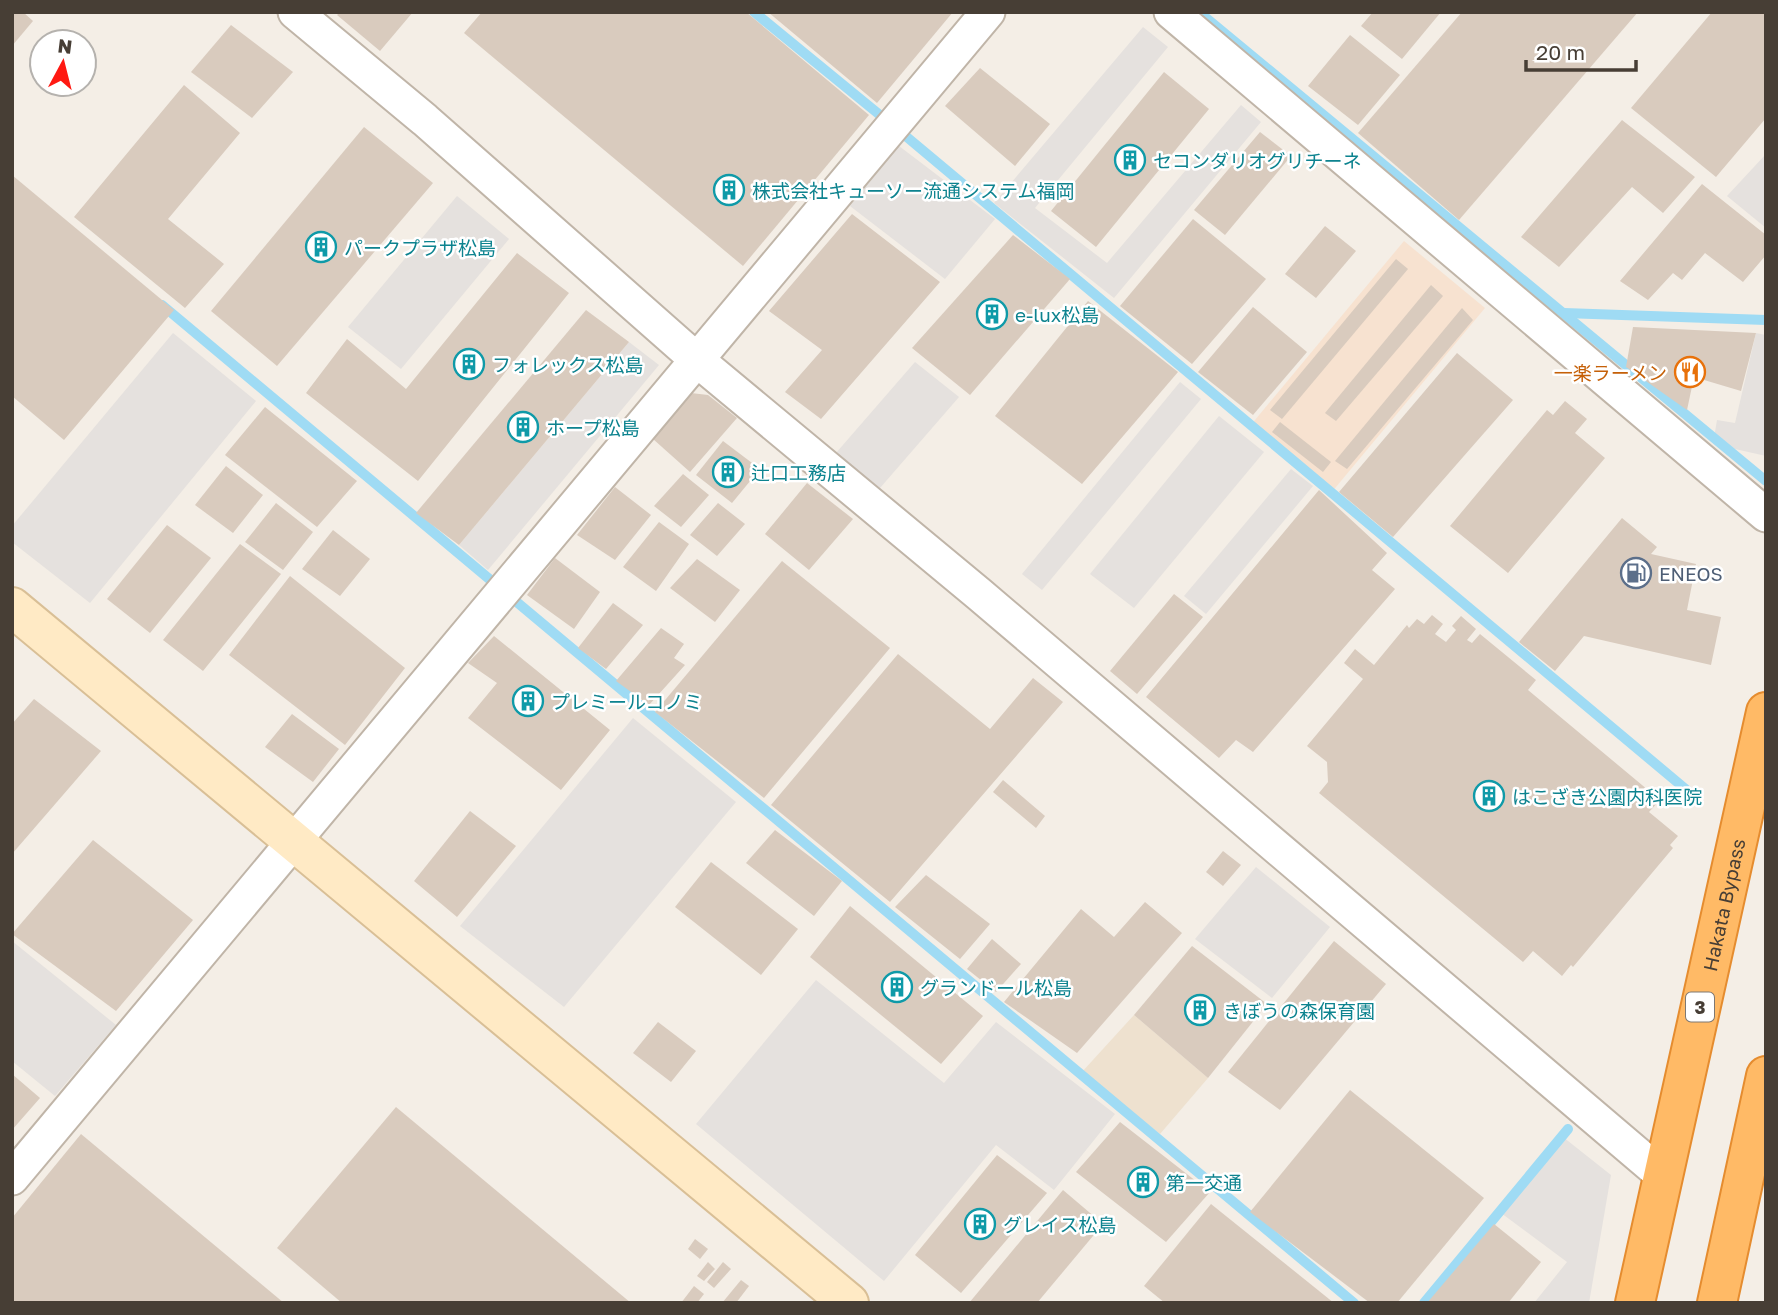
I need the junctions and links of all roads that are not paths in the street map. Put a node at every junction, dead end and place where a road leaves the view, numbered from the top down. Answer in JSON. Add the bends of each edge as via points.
{"nodes":[{"id":1,"x":295,"y":12,"type":"edge"},
{"id":2,"x":988,"y":12,"type":"edge"},
{"id":3,"x":1171,"y":12,"type":"edge"},
{"id":4,"x":697,"y":360,"type":"junction"},
{"id":5,"x":1766,"y":515,"type":"edge"},
{"id":6,"x":12,"y":607,"type":"edge"},
{"id":7,"x":1766,"y":712,"type":"edge"},
{"id":8,"x":295,"y":841,"type":"junction"},
{"id":9,"x":1766,"y":1076,"type":"edge"},
{"id":10,"x":1662,"y":1175,"type":"junction"},
{"id":11,"x":12,"y":1178,"type":"edge"},
{"id":12,"x":849,"y":1303,"type":"edge"},
{"id":13,"x":1635,"y":1303,"type":"edge"},
{"id":14,"x":1717,"y":1303,"type":"edge"}],
"edges":[{"from":1,"to":4,"type":"street"},
{"from":2,"to":4,"type":"street"},
{"from":3,"to":5,"type":"street"},
{"from":4,"to":8,"type":"street"},
{"from":4,"to":10,"type":"street"},
{"from":6,"to":8,"type":"street"},
{"from":7,"to":10,"type":"highway","name":"Hakata Bypass","number":"3"},
{"from":8,"to":11,"type":"street"},
{"from":8,"to":12,"type":"street"},
{"from":9,"to":14,"type":"highway"},
{"from":10,"to":13,"type":"highway","name":"Hakata Bypass","number":"3"}]}
